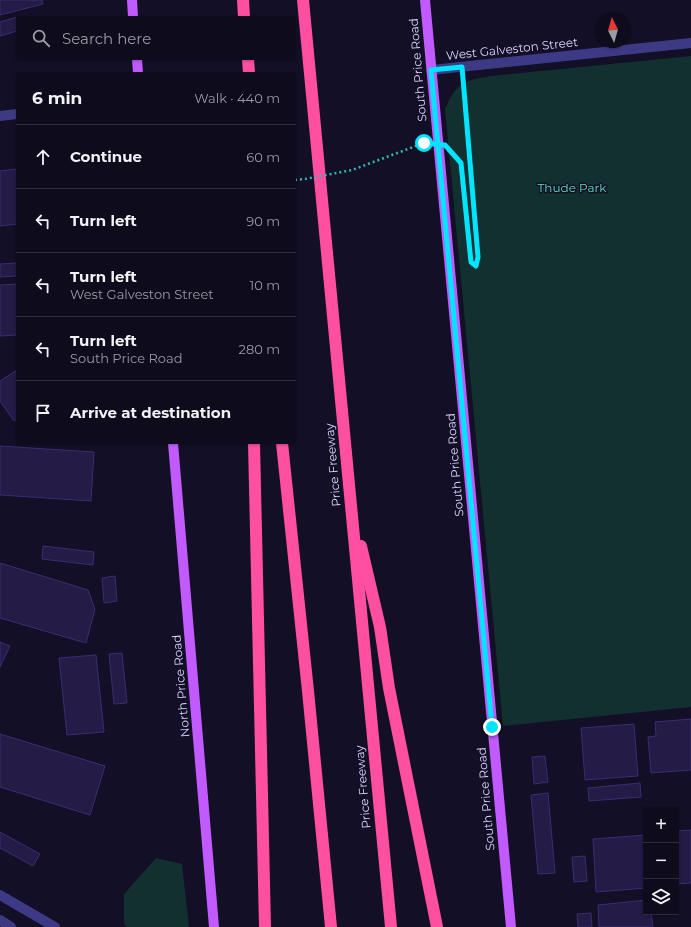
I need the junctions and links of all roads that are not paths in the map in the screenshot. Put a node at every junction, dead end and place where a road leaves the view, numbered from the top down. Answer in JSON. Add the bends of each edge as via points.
{"nodes":[{"id":1,"x":132,"y":0,"type":"edge"},
{"id":2,"x":243,"y":0,"type":"edge"},
{"id":3,"x":303,"y":0,"type":"edge"},
{"id":4,"x":425,"y":0,"type":"edge"},
{"id":5,"x":133,"y":16,"type":"edge"},
{"id":6,"x":244,"y":16,"type":"edge"},
{"id":7,"x":691,"y":43,"type":"edge"},
{"id":8,"x":248,"y":60,"type":"edge"},
{"id":9,"x":431,"y":70,"type":"junction"},
{"id":10,"x":249,"y":72,"type":"edge"},
{"id":11,"x":16,"y":114,"type":"edge"},
{"id":12,"x":0,"y":116,"type":"edge"},
{"id":13,"x":173,"y":444,"type":"edge"},
{"id":14,"x":254,"y":444,"type":"edge"},
{"id":15,"x":282,"y":444,"type":"edge"},
{"id":16,"x":350,"y":500,"type":"junction"},
{"id":17,"x":0,"y":895,"type":"edge"},
{"id":18,"x":0,"y":920,"type":"edge"},
{"id":19,"x":11,"y":927,"type":"edge"},
{"id":20,"x":55,"y":927,"type":"edge"},
{"id":21,"x":214,"y":927,"type":"edge"},
{"id":22,"x":265,"y":927,"type":"edge"},
{"id":23,"x":331,"y":927,"type":"edge"},
{"id":24,"x":391,"y":927,"type":"edge"},
{"id":25,"x":437,"y":927,"type":"edge"},
{"id":26,"x":511,"y":927,"type":"edge"}],
"edges":[{"from":1,"to":5,"type":"main road"},
{"from":2,"to":6,"type":"highway"},
{"from":3,"to":16,"type":"highway","name":"Price Freeway"},
{"from":4,"to":9,"type":"main road","name":"South Price Road"},
{"from":7,"to":9,"type":"street","name":"West Galveston Street"},
{"from":8,"to":10,"type":"highway"},
{"from":9,"to":26,"type":"main road","name":"South Price Road"},
{"from":11,"to":12,"type":"street"},
{"from":13,"to":21,"type":"main road","name":"North Price Road"},
{"from":14,"to":22,"type":"highway"},
{"from":15,"to":23,"type":"highway"},
{"from":16,"to":24,"type":"highway","name":"Price Freeway"},
{"from":16,"to":25,"type":"highway","via":[[380,627],[389,688]]},
{"from":17,"to":20,"type":"street"},
{"from":18,"to":19,"type":"street"}]}
